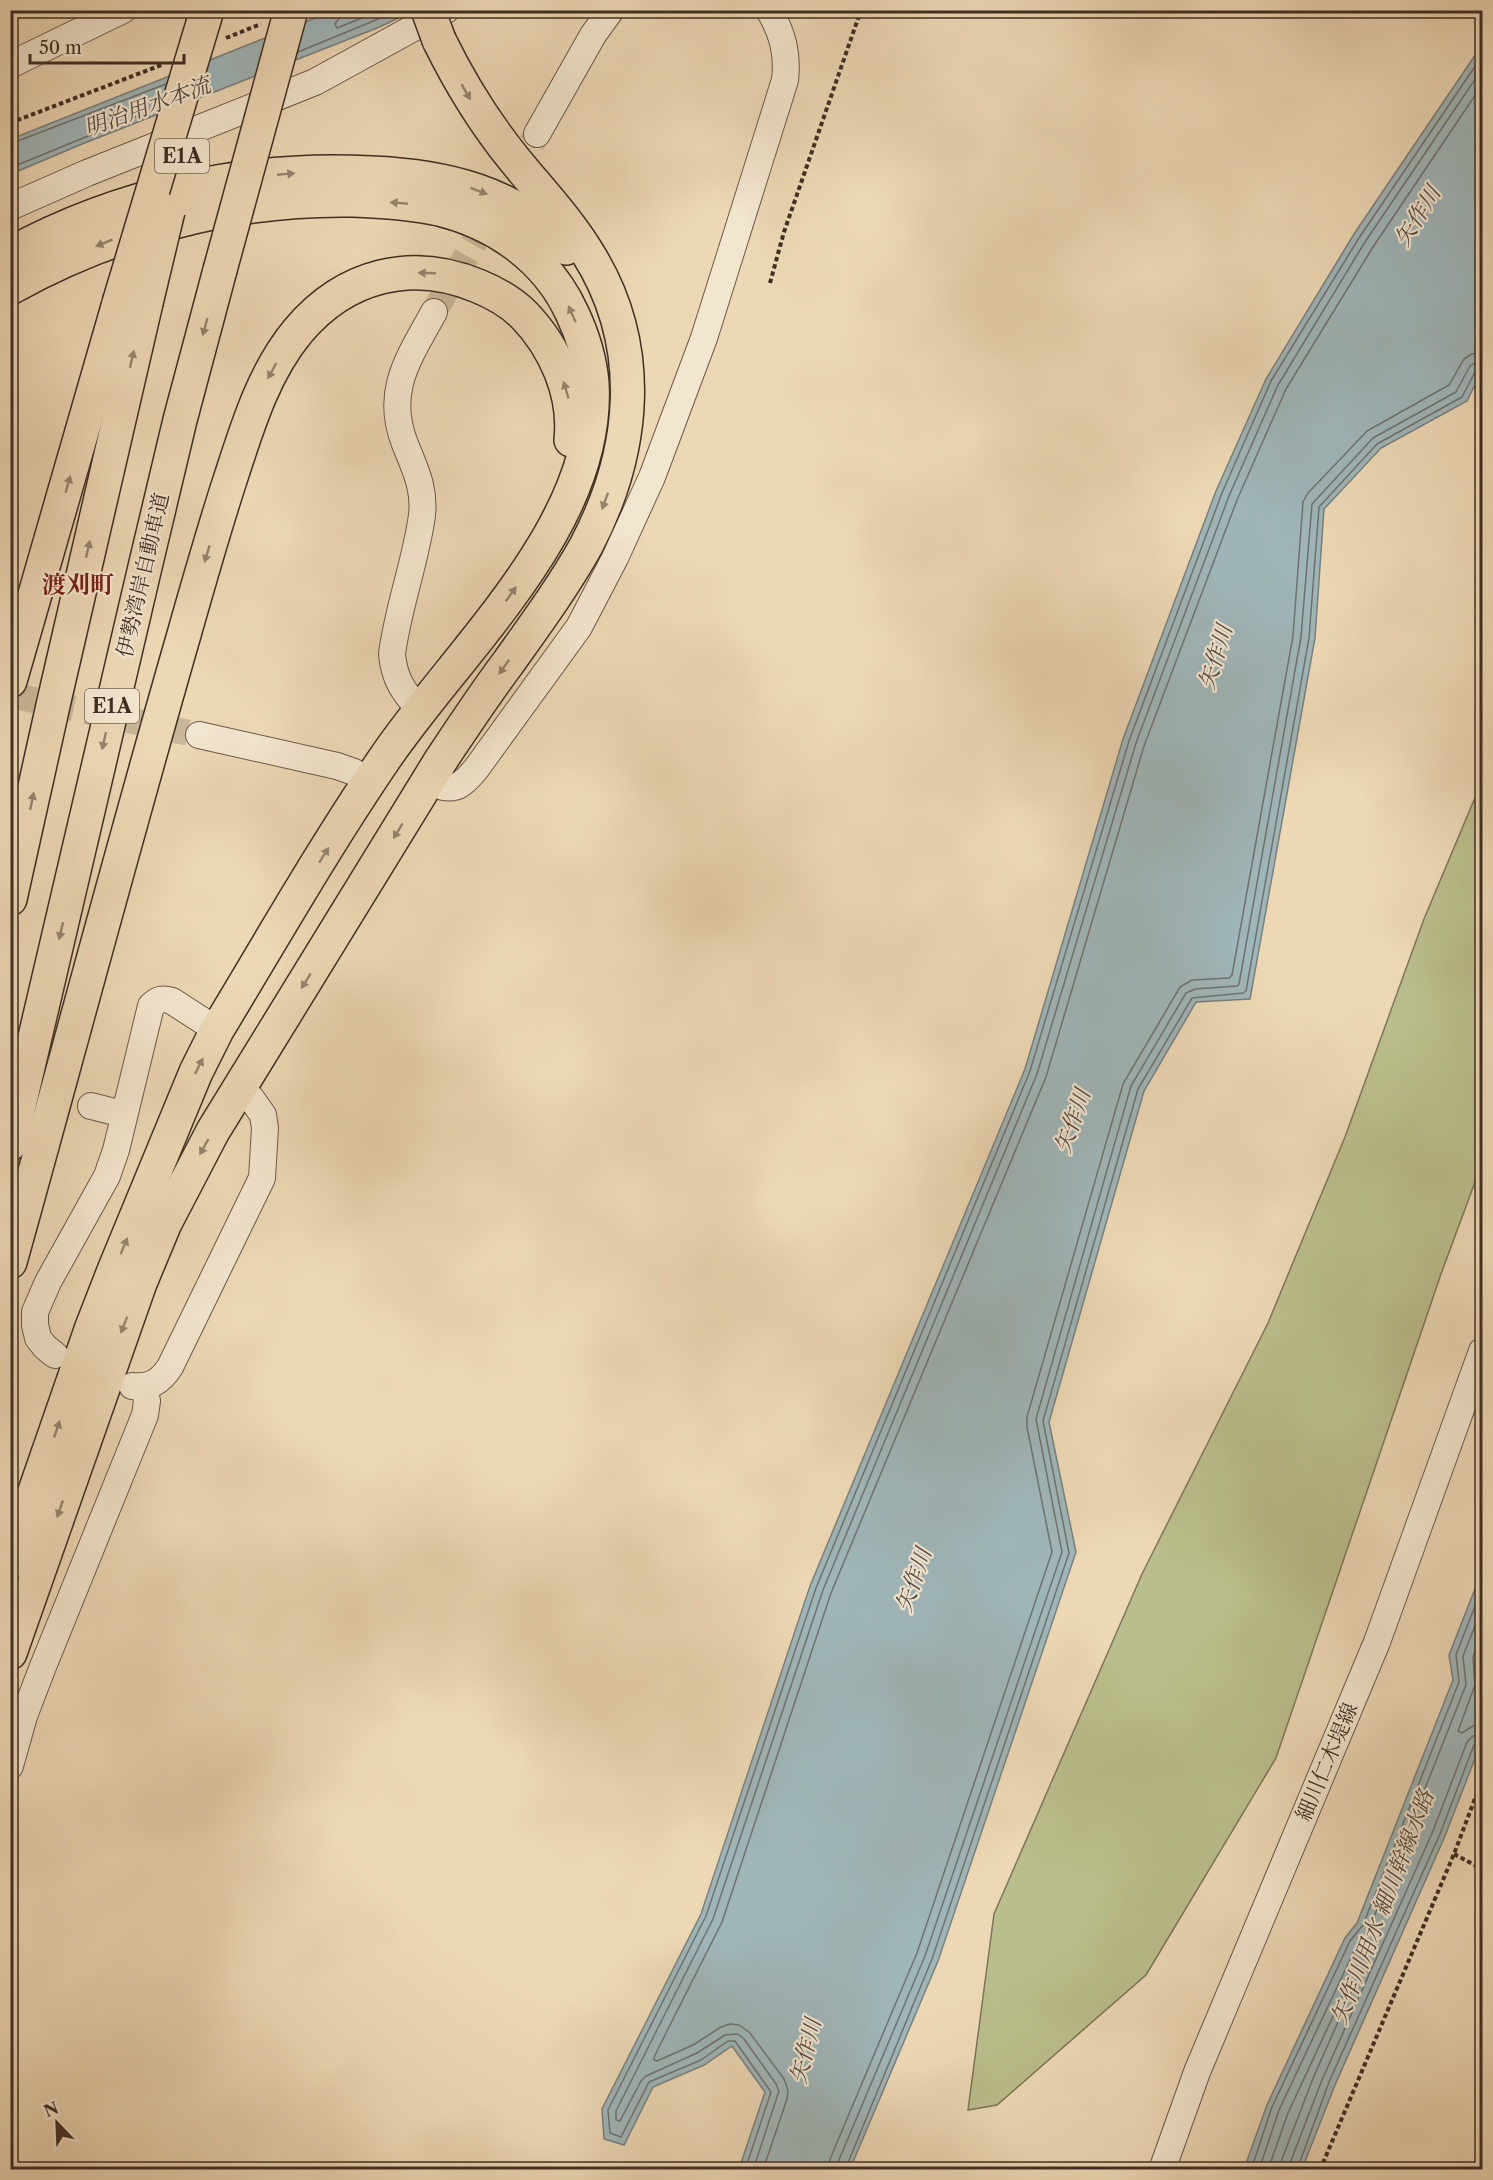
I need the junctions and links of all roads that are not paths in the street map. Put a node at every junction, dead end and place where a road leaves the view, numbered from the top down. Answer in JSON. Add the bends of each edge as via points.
{"nodes":[{"id":1,"x":123,"y":10,"type":"edge"},
{"id":2,"x":207,"y":10,"type":"edge"},
{"id":3,"x":611,"y":10,"type":"edge"},
{"id":4,"x":769,"y":10,"type":"edge"},
{"id":5,"x":281,"y":15,"type":"edge"},
{"id":6,"x":438,"y":20,"type":"edge"},
{"id":7,"x":220,"y":26,"type":"edge"},
{"id":8,"x":10,"y":65,"type":"edge"},
{"id":9,"x":537,"y":134,"type":"tunnel mouth"},
{"id":10,"x":10,"y":207,"type":"edge"},
{"id":11,"x":10,"y":254,"type":"edge"},
{"id":12,"x":10,"y":288,"type":"edge"},
{"id":13,"x":132,"y":303,"type":"junction"},
{"id":14,"x":434,"y":312,"type":"tunnel mouth"},
{"id":15,"x":621,"y":445,"type":"junction"},
{"id":16,"x":542,"y":548,"type":"junction"},
{"id":17,"x":10,"y":681,"type":"edge"},
{"id":18,"x":420,"y":710,"type":"junction"},
{"id":19,"x":199,"y":735,"type":"tunnel mouth"},
{"id":20,"x":369,"y":782,"type":"junction"},
{"id":21,"x":428,"y":782,"type":"junction"},
{"id":22,"x":10,"y":899,"type":"edge"},
{"id":23,"x":217,"y":1030,"type":"junction"},
{"id":24,"x":239,"y":1091,"type":"junction"},
{"id":25,"x":91,"y":1106,"type":"dead end"},
{"id":26,"x":123,"y":1114,"type":"junction"},
{"id":27,"x":10,"y":1144,"type":"edge"},
{"id":28,"x":10,"y":1262,"type":"edge"},
{"id":29,"x":1482,"y":1351,"type":"edge"},
{"id":30,"x":56,"y":1355,"type":"dead end"},
{"id":31,"x":10,"y":1563,"type":"edge"},
{"id":32,"x":10,"y":1653,"type":"edge"},
{"id":33,"x":10,"y":1766,"type":"edge"},
{"id":34,"x":1162,"y":2169,"type":"edge"}],
"edges":[{"from":1,"to":8,"type":"street"},
{"from":2,"to":13,"type":"highway","bridge":true},
{"from":3,"to":9,"type":"street"},
{"from":4,"to":21,"type":"street","via":[[784,42],[785,81],[704,338],[652,477],[579,627],[476,769],[449,789]]},
{"from":5,"to":27,"type":"highway","name":"伊勢湾岸自動車道","number":"E1A","one_way":true,"bridge":true,"via":[[180,420]]},
{"from":6,"to":10,"type":"street","via":[[315,81]]},
{"from":6,"to":15,"type":"highway","one_way":true,"via":[[471,101],[568,225],[602,277],[614,304],[623,333],[629,389]]},
{"from":7,"to":13,"type":"highway","number":"E1A","bridge":true,"via":[[182,157]]},
{"from":11,"to":15,"type":"highway","one_way":true,"via":[[59,230],[154,196],[257,176],[394,174],[475,189],[531,216],[554,235],[590,281],[603,307],[619,359]]},
{"from":16,"to":12,"type":"highway","one_way":true,"via":[[580,468],[588,439],[592,381],[579,329],[555,283],[519,246],[496,231],[438,209],[407,204],[336,200],[286,203],[155,227],[74,256]]},
{"from":17,"to":13,"type":"highway","one_way":true},
{"from":22,"to":13,"type":"highway","number":"E1A","one_way":true,"via":[[54,701]]},
{"from":14,"to":18,"type":"street","via":[[401,374],[396,410],[399,429],[423,491],[422,515],[394,640],[393,662],[404,693]]},
{"from":15,"to":21,"type":"highway","one_way":true,"via":[[614,476],[587,544]]},
{"from":18,"to":16,"type":"highway","one_way":true,"via":[[515,589]]},
{"from":16,"to":28,"type":"highway","one_way":true,"via":[[561,493],[573,428],[560,368],[543,337],[521,313],[496,293],[465,280],[435,272],[403,272],[372,279],[346,291],[298,331],[260,394],[207,551]]},
{"from":18,"to":20,"type":"highway"},
{"from":19,"to":20,"type":"street","via":[[338,766]]},
{"from":23,"to":20,"type":"highway","one_way":true},
{"from":21,"to":24,"type":"highway","one_way":true},
{"from":23,"to":26,"type":"street","via":[[172,1001],[156,1000],[147,1013]]},
{"from":31,"to":23,"type":"highway","one_way":true,"via":[[92,1327],[196,1072]]},
{"from":24,"to":32,"type":"highway","one_way":true,"via":[[189,1174],[144,1273]]},
{"from":24,"to":33,"type":"street","via":[[251,1098],[263,1115],[266,1128],[262,1178],[170,1367],[163,1377],[138,1387],[147,1401],[146,1415],[24,1716]]},
{"from":25,"to":26,"type":"street"},
{"from":26,"to":30,"type":"street","via":[[107,1176],[35,1312],[38,1338]]},
{"from":29,"to":34,"type":"street","name":"細川仁木堤線","via":[[1377,1642],[1197,2072]]}]}
